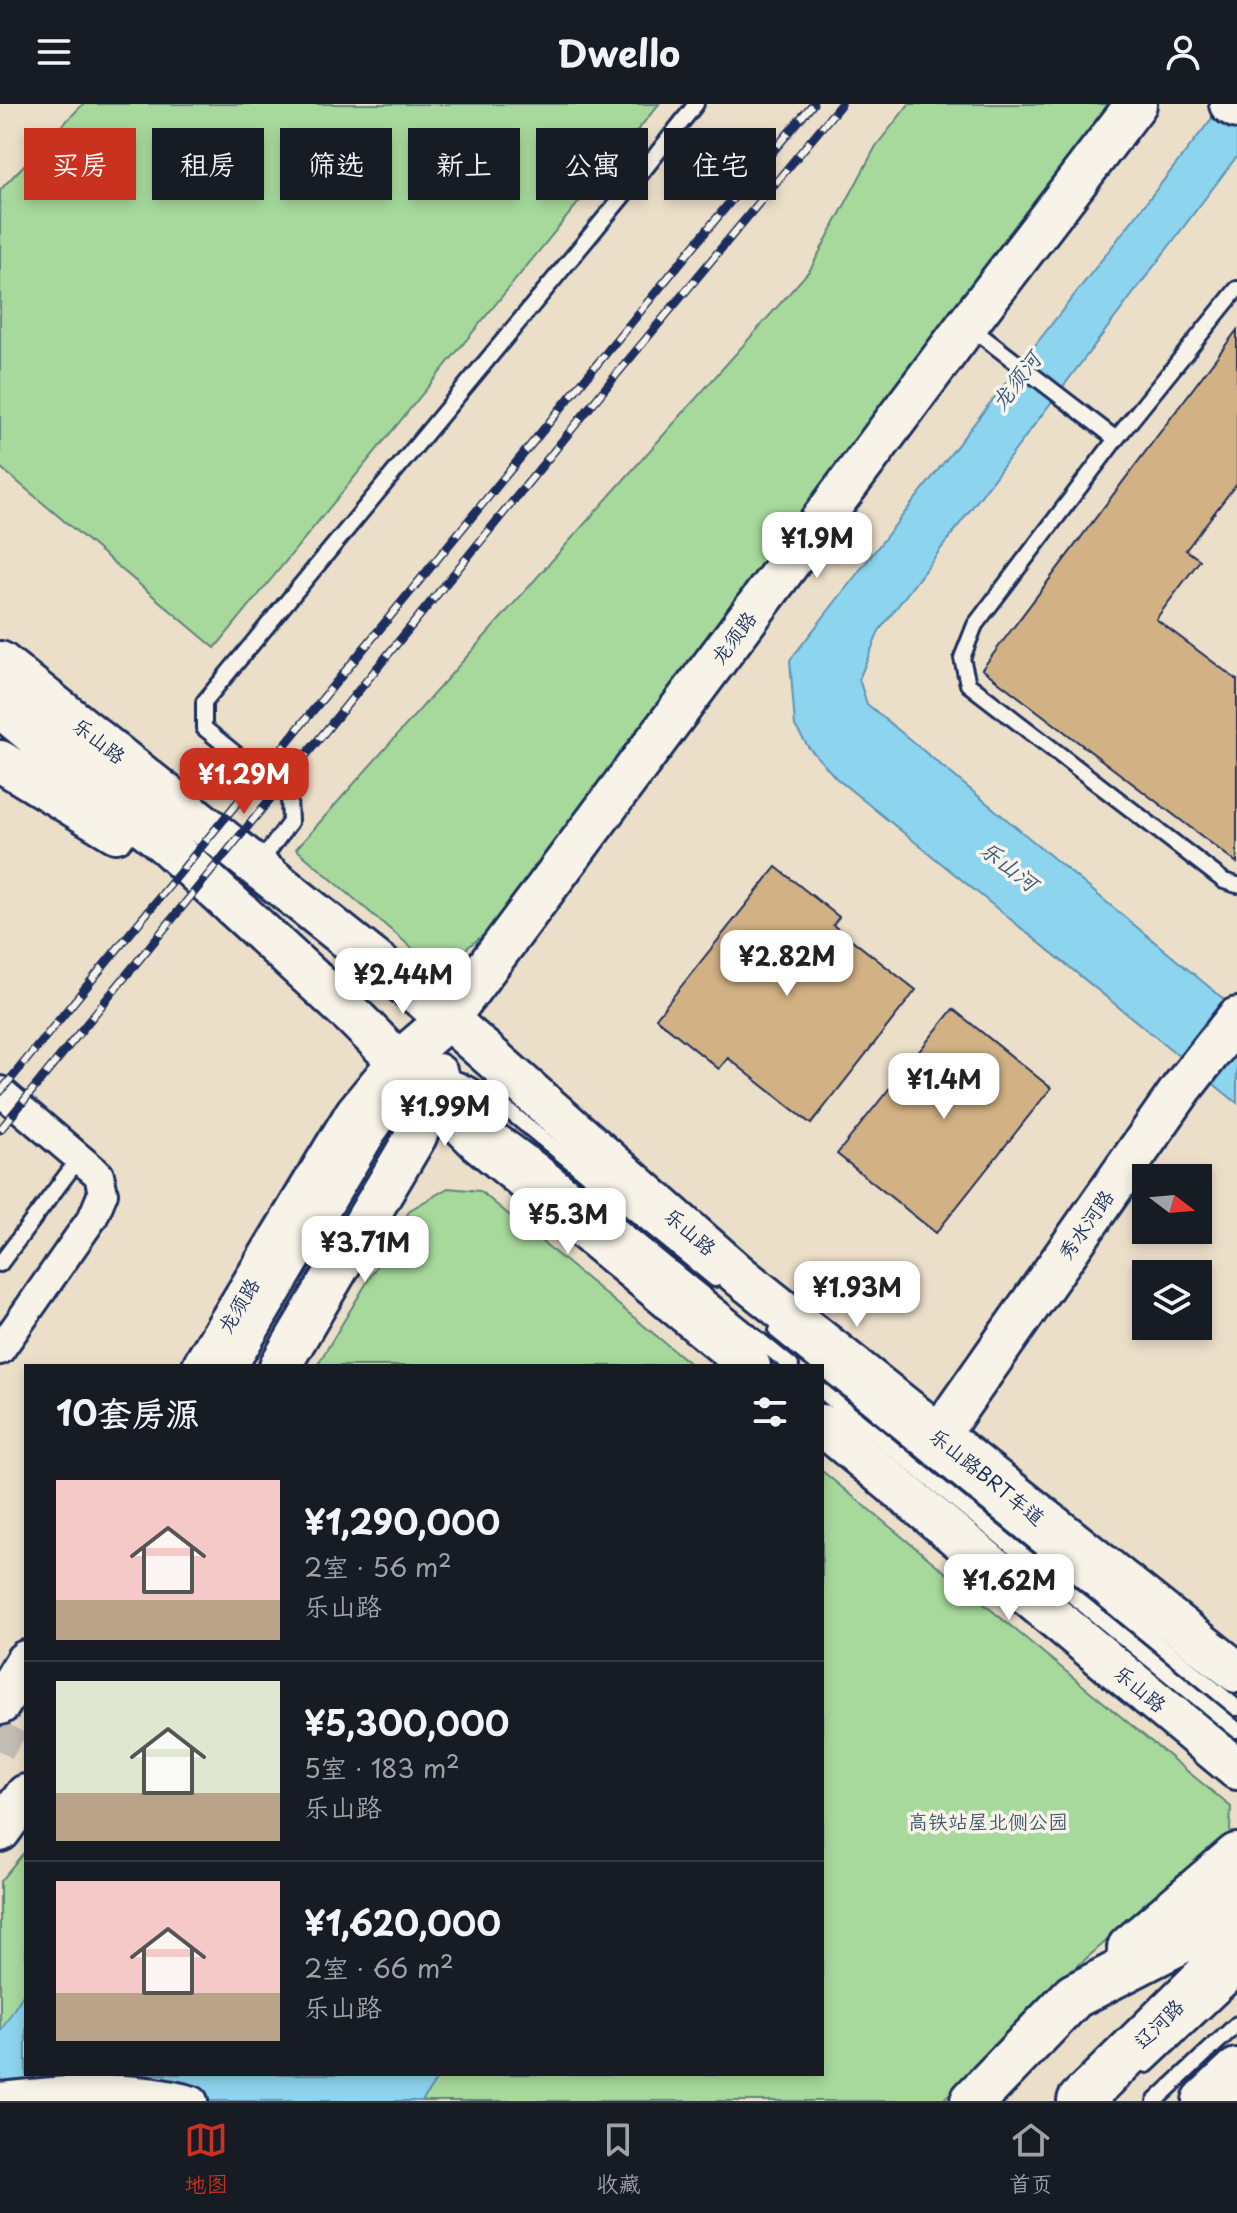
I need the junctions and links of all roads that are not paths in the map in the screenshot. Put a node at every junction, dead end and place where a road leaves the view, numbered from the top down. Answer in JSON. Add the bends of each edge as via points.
{"nodes":[{"id":1,"x":696,"y":104,"type":"edge"},
{"id":2,"x":1136,"y":104,"type":"edge"},
{"id":3,"x":1230,"y":104,"type":"edge"},
{"id":4,"x":1237,"y":108,"type":"edge"},
{"id":5,"x":1237,"y":289,"type":"edge"},
{"id":6,"x":967,"y":325,"type":"junction"},
{"id":7,"x":1116,"y":439,"type":"junction"},
{"id":8,"x":0,"y":662,"type":"edge"},
{"id":9,"x":0,"y":707,"type":"edge"},
{"id":10,"x":0,"y":761,"type":"edge"},
{"id":11,"x":257,"y":867,"type":"junction"},
{"id":12,"x":1237,"y":885,"type":"edge"},
{"id":13,"x":261,"y":933,"type":"junction"},
{"id":14,"x":1237,"y":1018,"type":"edge"},
{"id":15,"x":448,"y":1019,"type":"junction"},
{"id":16,"x":0,"y":1091,"type":"edge"},
{"id":17,"x":432,"y":1100,"type":"junction"},
{"id":18,"x":80,"y":1156,"type":"junction"},
{"id":19,"x":0,"y":1264,"type":"edge"},
{"id":20,"x":725,"y":1288,"type":"dead end"},
{"id":21,"x":760,"y":1317,"type":"dead end"},
{"id":22,"x":0,"y":1350,"type":"edge"},
{"id":23,"x":204,"y":1364,"type":"edge"},
{"id":24,"x":234,"y":1364,"type":"edge"},
{"id":25,"x":281,"y":1364,"type":"edge"},
{"id":26,"x":748,"y":1364,"type":"edge"},
{"id":27,"x":789,"y":1364,"type":"edge"},
{"id":28,"x":817,"y":1364,"type":"edge"},
{"id":29,"x":824,"y":1369,"type":"edge"},
{"id":30,"x":824,"y":1393,"type":"edge"},
{"id":31,"x":824,"y":1427,"type":"edge"},
{"id":32,"x":938,"y":1436,"type":"junction"},
{"id":33,"x":24,"y":1664,"type":"edge"},
{"id":34,"x":1237,"y":1672,"type":"edge"},
{"id":35,"x":0,"y":1704,"type":"edge"},
{"id":36,"x":1237,"y":1708,"type":"edge"},
{"id":37,"x":1237,"y":1730,"type":"edge"},
{"id":38,"x":1237,"y":1769,"type":"edge"},
{"id":39,"x":24,"y":1798,"type":"edge"},
{"id":40,"x":0,"y":1831,"type":"edge"},
{"id":41,"x":1237,"y":1856,"type":"edge"},
{"id":42,"x":1237,"y":1908,"type":"edge"},
{"id":43,"x":1237,"y":1946,"type":"edge"},
{"id":44,"x":1237,"y":1980,"type":"edge"},
{"id":45,"x":1074,"y":1996,"type":"junction"},
{"id":46,"x":1237,"y":2024,"type":"edge"},
{"id":47,"x":1237,"y":2071,"type":"edge"},
{"id":48,"x":1132,"y":2079,"type":"dead end"},
{"id":49,"x":0,"y":2097,"type":"edge"},
{"id":50,"x":193,"y":2101,"type":"edge"},
{"id":51,"x":973,"y":2101,"type":"edge"},
{"id":52,"x":1080,"y":2101,"type":"edge"},
{"id":53,"x":1155,"y":2101,"type":"edge"},
{"id":54,"x":1205,"y":2101,"type":"edge"}],
"edges":[{"from":1,"to":11,"type":"lane","via":[[204,702],[204,728],[289,797],[290,822]]},
{"from":2,"to":6,"type":"main road","name":"龙须路"},
{"from":3,"to":4,"type":"main road"},
{"from":5,"to":7,"type":"lane"},
{"from":6,"to":7,"type":"lane"},
{"from":6,"to":15,"type":"main road","name":"龙须路"},
{"from":7,"to":12,"type":"lane","via":[[975,625],[962,658],[968,684],[1224,881]]},
{"from":8,"to":11,"type":"main road","name":"乐山路"},
{"from":9,"to":13,"type":"main road","name":"乐山路","via":[[168,846]]},
{"from":10,"to":13,"type":"main road","via":[[93,815]]},
{"from":11,"to":15,"type":"main road","name":"乐山路"},
{"from":13,"to":17,"type":"main road","name":"乐山路","via":[[354,1017]]},
{"from":14,"to":32,"type":"main road","name":"秀水河路","via":[[1182,1088]]},
{"from":15,"to":17,"type":"main road","name":"龙须路"},
{"from":15,"to":32,"type":"main road","name":"乐山路","via":[[740,1276]]},
{"from":16,"to":18,"type":"street"},
{"from":17,"to":20,"type":"lane","via":[[448,1076],[474,1087]]},
{"from":17,"to":23,"type":"main road","name":"龙须路","via":[[356,1113]]},
{"from":17,"to":24,"type":"street","via":[[372,1132]]},
{"from":17,"to":25,"type":"main road","name":"龙须路"},
{"from":17,"to":26,"type":"main road","name":"乐山路"},
{"from":17,"to":27,"type":"lane","via":[[503,1134],[541,1162]]},
{"from":18,"to":19,"type":"lane"},
{"from":18,"to":22,"type":"street","via":[[99,1175],[103,1193],[93,1217]]},
{"from":21,"to":28,"type":"lane","name":"乐山路BRT车道"},
{"from":29,"to":36,"type":"lane","name":"乐山路BRT车道"},
{"from":30,"to":37,"type":"lane","name":"乐山路BRT车道"},
{"from":31,"to":38,"type":"main road","name":"乐山路"},
{"from":32,"to":34,"type":"main road","name":"乐山路"},
{"from":33,"to":35,"type":"main road"},
{"from":39,"to":40,"type":"main road"},
{"from":41,"to":45,"type":"main road"},
{"from":42,"to":45,"type":"main road"},
{"from":43,"to":52,"type":"main road","name":"辽河路"},
{"from":44,"to":48,"type":"lane"},
{"from":45,"to":51,"type":"main road"},
{"from":46,"to":53,"type":"lane"},
{"from":47,"to":54,"type":"main road"},
{"from":49,"to":50,"type":"street","via":[[78,2088],[169,2094]]}]}
